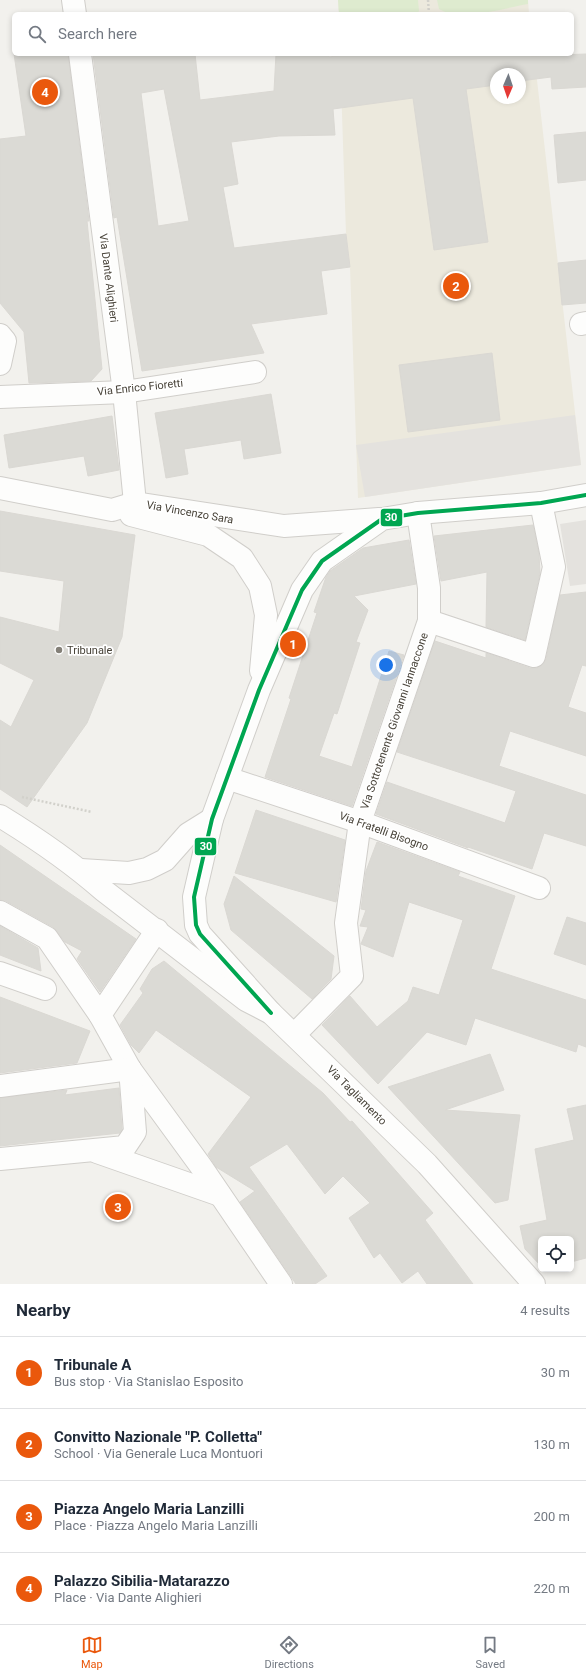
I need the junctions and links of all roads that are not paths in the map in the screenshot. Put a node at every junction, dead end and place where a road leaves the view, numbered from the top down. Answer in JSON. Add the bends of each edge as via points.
{"nodes":[{"id":1,"x":73,"y":0,"type":"edge"},
{"id":2,"x":75,"y":12,"type":"edge"},
{"id":3,"x":80,"y":56,"type":"edge"},
{"id":4,"x":0,"y":335,"type":"edge"},
{"id":5,"x":0,"y":364,"type":"edge"},
{"id":6,"x":255,"y":372,"type":"dead end"},
{"id":7,"x":124,"y":392,"type":"junction"},
{"id":8,"x":0,"y":396,"type":"edge"},
{"id":9,"x":0,"y":488,"type":"edge"},
{"id":10,"x":586,"y":495,"type":"edge"},
{"id":11,"x":135,"y":503,"type":"junction"},
{"id":12,"x":540,"y":503,"type":"junction"},
{"id":13,"x":112,"y":510,"type":"junction"},
{"id":14,"x":418,"y":513,"type":"junction"},
{"id":15,"x":382,"y":519,"type":"junction"},
{"id":16,"x":430,"y":621,"type":"junction"},
{"id":17,"x":260,"y":690,"type":"junction"},
{"id":18,"x":228,"y":778,"type":"junction"},
{"id":19,"x":0,"y":816,"type":"edge"},
{"id":20,"x":212,"y":819,"type":"junction"},
{"id":21,"x":360,"y":822,"type":"junction"},
{"id":22,"x":81,"y":870,"type":"junction"},
{"id":23,"x":539,"y":888,"type":"dead end"},
{"id":24,"x":0,"y":912,"type":"edge"},
{"id":25,"x":157,"y":930,"type":"junction"},
{"id":26,"x":0,"y":973,"type":"edge"},
{"id":27,"x":45,"y":990,"type":"dead end"},
{"id":28,"x":271,"y":1012,"type":"junction"},
{"id":29,"x":100,"y":1015,"type":"junction"},
{"id":30,"x":295,"y":1034,"type":"junction"},
{"id":31,"x":130,"y":1069,"type":"junction"},
{"id":32,"x":0,"y":1086,"type":"edge"},
{"id":33,"x":88,"y":1150,"type":"junction"},
{"id":34,"x":0,"y":1159,"type":"edge"},
{"id":35,"x":220,"y":1194,"type":"junction"},
{"id":36,"x":281,"y":1284,"type":"edge"},
{"id":37,"x":534,"y":1284,"type":"edge"}],
"edges":[{"from":1,"to":2,"type":"street"},
{"from":3,"to":7,"type":"street","name":"Via Dante Alighieri"},
{"from":4,"to":5,"type":"street","via":[[5,341]]},
{"from":6,"to":7,"type":"street","name":"Via Enrico Fioretti"},
{"from":7,"to":8,"type":"street","name":"Via Enrico Fioretti"},
{"from":7,"to":11,"type":"street","name":"Via Dante Alighieri"},
{"from":9,"to":13,"type":"street","name":"Via Vincenzo Sara"},
{"from":10,"to":12,"type":"street","name":"Via Vincenzo Sara"},
{"from":11,"to":13,"type":"street","name":"Via Vincenzo Sara"},
{"from":11,"to":15,"type":"street","name":"Via Vincenzo Sara","via":[[284,526]]},
{"from":12,"to":14,"type":"street","name":"Via Vincenzo Sara"},
{"from":12,"to":16,"type":"street","name":"Via Sottotenente Giovanni Iannaccone","via":[[554,567],[534,656]]},
{"from":13,"to":17,"type":"street","via":[[208,536],[242,558],[260,586],[266,615]]},
{"from":14,"to":15,"type":"street","name":"Via Vincenzo Sara"},
{"from":14,"to":16,"type":"street","name":"Via Sottotenente Giovanni Iannaccone","via":[[429,588]]},
{"from":15,"to":17,"type":"street","via":[[322,561],[302,590]]},
{"from":16,"to":21,"type":"street","name":"Via Sottotenente Giovanni Iannaccone"},
{"from":17,"to":18,"type":"street"},
{"from":18,"to":20,"type":"street"},
{"from":18,"to":21,"type":"street","name":"Via Fratelli Bisogno"},
{"from":19,"to":22,"type":"street","name":"Via Tagliamento"},
{"from":20,"to":22,"type":"street","via":[[188,834],[164,860],[147,869],[129,873]]},
{"from":20,"to":28,"type":"street","via":[[194,896],[196,925],[207,943]]},
{"from":21,"to":23,"type":"street","name":"Via Fratelli Bisogno"},
{"from":21,"to":30,"type":"street","name":"Via Sottotenente Giovanni Iannaccone","via":[[346,923],[352,976]]},
{"from":22,"to":25,"type":"street","name":"Via Tagliamento","via":[[103,890]]},
{"from":24,"to":29,"type":"street","via":[[47,938]]},
{"from":25,"to":28,"type":"street","name":"Via Tagliamento","via":[[246,1000]]},
{"from":25,"to":29,"type":"street"},
{"from":26,"to":27,"type":"street"},
{"from":28,"to":30,"type":"street","name":"Via Tagliamento"},
{"from":29,"to":31,"type":"street"},
{"from":30,"to":37,"type":"street","name":"Via Tagliamento","via":[[427,1164]]},
{"from":31,"to":32,"type":"street"},
{"from":31,"to":33,"type":"street","via":[[135,1132],[125,1147]]},
{"from":31,"to":35,"type":"street"},
{"from":33,"to":34,"type":"street"},
{"from":33,"to":35,"type":"street"},
{"from":35,"to":36,"type":"street"}]}
